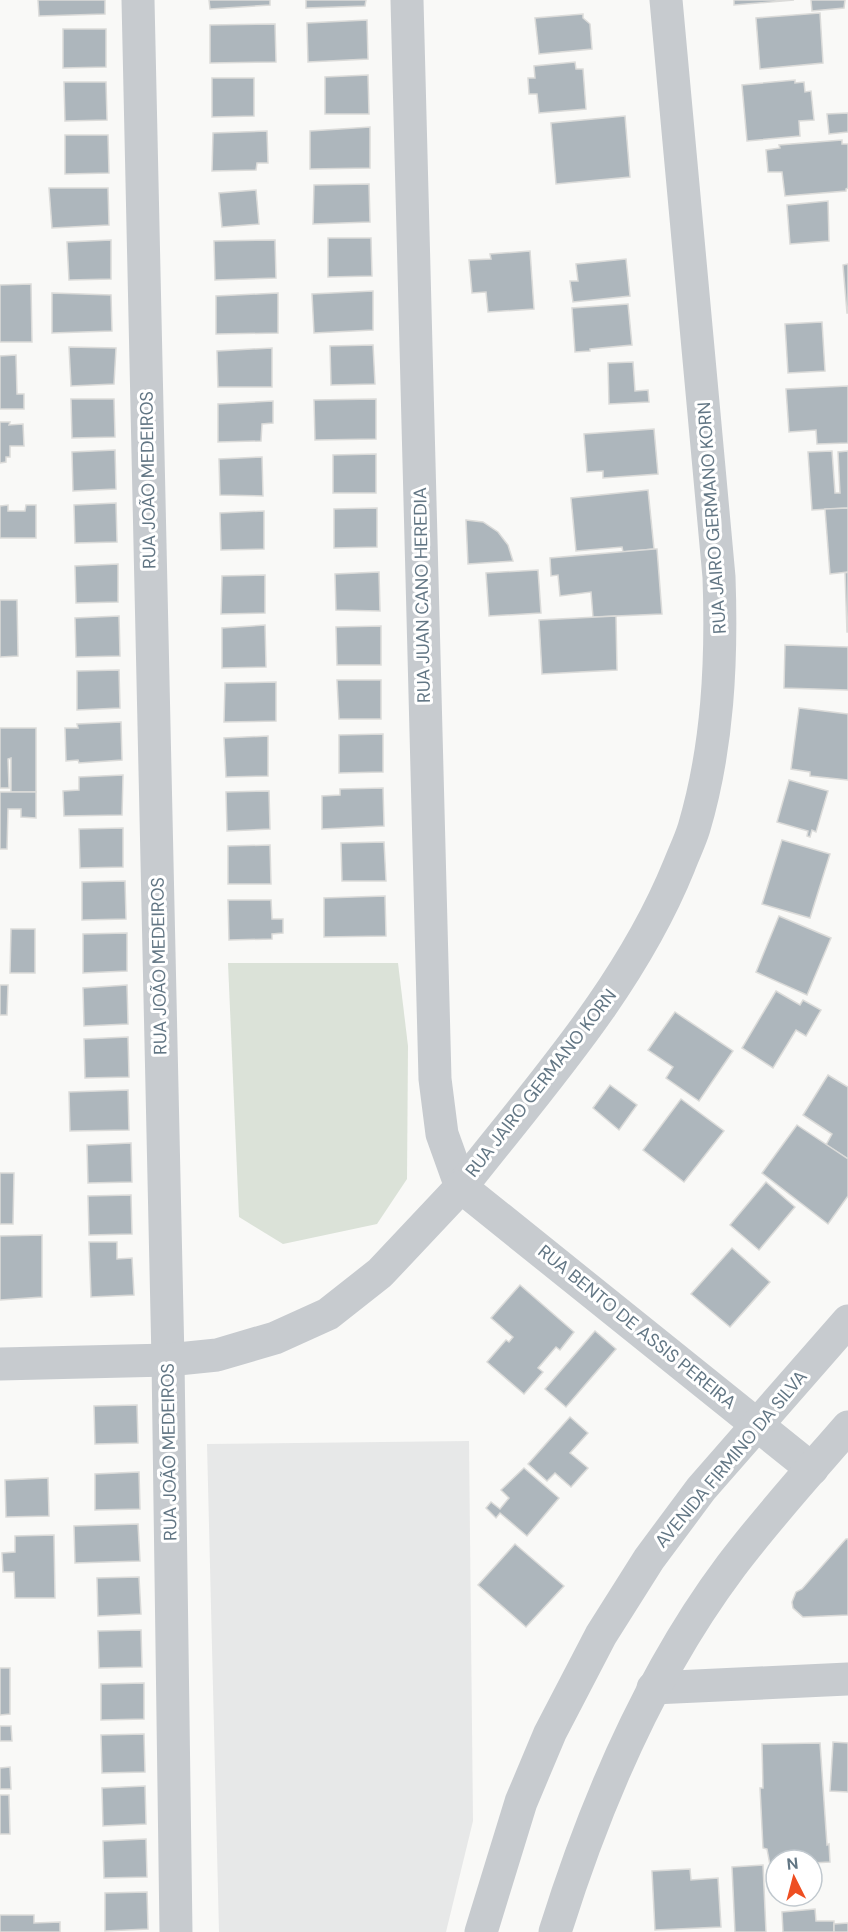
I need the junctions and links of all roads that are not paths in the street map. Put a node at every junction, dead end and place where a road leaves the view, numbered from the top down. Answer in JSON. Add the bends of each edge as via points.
{"nodes":[{"id":1,"x":138,"y":0,"type":"edge"},
{"id":2,"x":407,"y":0,"type":"edge"},
{"id":3,"x":666,"y":0,"type":"edge"},
{"id":4,"x":461,"y":1187,"type":"junction"},
{"id":5,"x":848,"y":1321,"type":"edge"},
{"id":6,"x":168,"y":1360,"type":"junction"},
{"id":7,"x":0,"y":1364,"type":"edge"},
{"id":8,"x":757,"y":1424,"type":"junction"},
{"id":9,"x":848,"y":1426,"type":"edge"},
{"id":10,"x":812,"y":1468,"type":"junction"},
{"id":11,"x":848,"y":1679,"type":"edge"},
{"id":12,"x":653,"y":1688,"type":"junction"},
{"id":13,"x":176,"y":1932,"type":"edge"},
{"id":14,"x":481,"y":1932,"type":"edge"},
{"id":15,"x":555,"y":1932,"type":"edge"}],
"edges":[{"from":1,"to":6,"type":"street","name":"RUA JOÃO MEDEIROS"},
{"from":2,"to":4,"type":"street","name":"RUA JUAN CANO HEREDIA","via":[[435,1079],[442,1134]]},
{"from":3,"to":4,"type":"street","name":"RUA JAIRO GERMANO KORN","via":[[719,577],[721,643],[708,765],[694,829],[663,906],[626,970],[592,1022]]},
{"from":4,"to":6,"type":"street","name":"RUA JAIRO GERMANO KORN","via":[[380,1273],[328,1314],[275,1338],[217,1355]]},
{"from":4,"to":8,"type":"street","name":"RUA BENTO DE ASSIS PEREIRA"},
{"from":5,"to":8,"type":"street","name":"AVENIDA FIRMINO DA SILVA"},
{"from":6,"to":7,"type":"street","name":"RUA JAIRO GERMANO KORN"},
{"from":6,"to":13,"type":"street","name":"RUA JOÃO MEDEIROS"},
{"from":8,"to":10,"type":"street","name":"RUA BENTO DE ASSIS PEREIRA"},
{"from":8,"to":14,"type":"street","name":"AVENIDA FIRMINO DA SILVA","via":[[649,1559],[601,1635],[550,1733],[521,1802]]},
{"from":9,"to":10,"type":"street"},
{"from":10,"to":12,"type":"street","via":[[730,1567]]},
{"from":11,"to":12,"type":"street"},
{"from":12,"to":15,"type":"street","via":[[595,1816]]}]}
